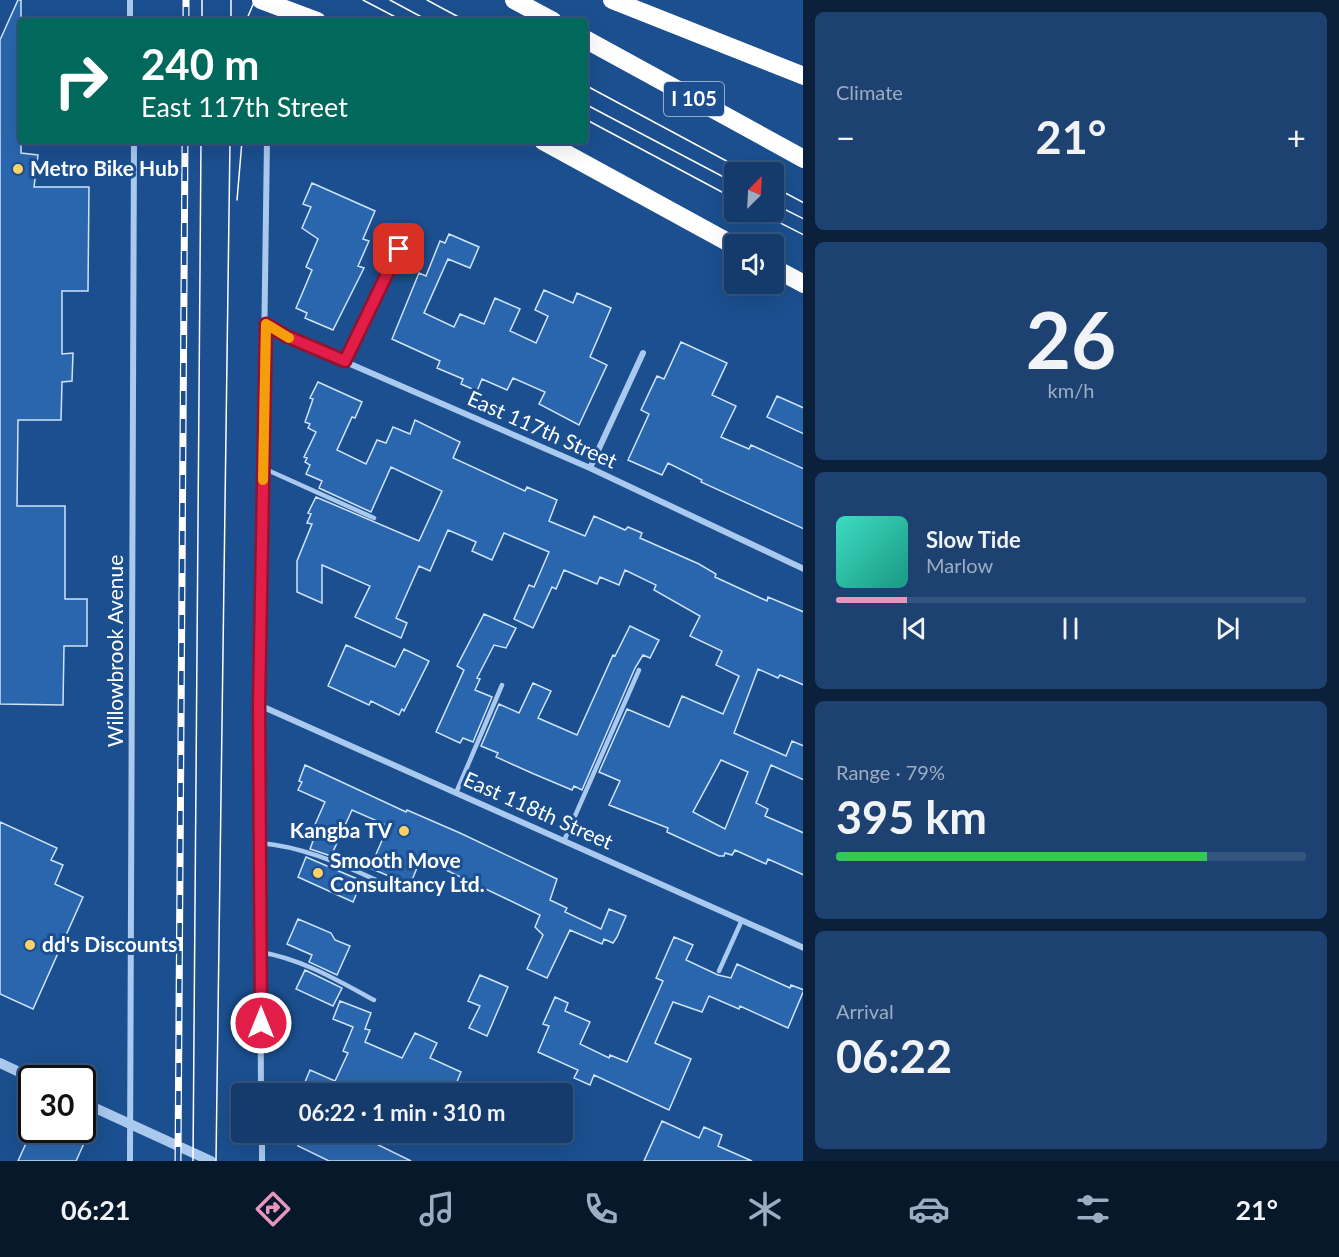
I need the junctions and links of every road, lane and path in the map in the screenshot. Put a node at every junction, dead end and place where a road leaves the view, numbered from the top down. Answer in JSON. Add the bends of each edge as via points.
{"nodes":[{"id":1,"x":130,"y":0,"type":"edge"},
{"id":2,"x":261,"y":0,"type":"edge"},
{"id":3,"x":287,"y":0,"type":"edge"},
{"id":4,"x":514,"y":0,"type":"edge"},
{"id":5,"x":612,"y":0,"type":"edge"},
{"id":6,"x":130,"y":18,"type":"edge"},
{"id":7,"x":285,"y":18,"type":"edge"},
{"id":8,"x":309,"y":18,"type":"edge"},
{"id":9,"x":319,"y":18,"type":"edge"},
{"id":10,"x":547,"y":18,"type":"edge"},
{"id":11,"x":588,"y":41,"type":"edge"},
{"id":12,"x":803,"y":76,"type":"edge"},
{"id":13,"x":134,"y":144,"type":"edge"},
{"id":14,"x":267,"y":144,"type":"edge"},
{"id":15,"x":548,"y":144,"type":"edge"},
{"id":16,"x":803,"y":158,"type":"edge"},
{"id":17,"x":409,"y":230,"type":"dead end"},
{"id":18,"x":724,"y":240,"type":"edge"},
{"id":19,"x":784,"y":273,"type":"edge"},
{"id":20,"x":803,"y":283,"type":"edge"},
{"id":21,"x":266,"y":324,"type":"junction"},
{"id":22,"x":643,"y":353,"type":"dead end"},
{"id":23,"x":345,"y":361,"type":"junction"},
{"id":24,"x":263,"y":468,"type":"junction"},
{"id":25,"x":590,"y":468,"type":"junction"},
{"id":26,"x":375,"y":518,"type":"dead end"},
{"id":27,"x":803,"y":569,"type":"edge"},
{"id":28,"x":639,"y":670,"type":"dead end"},
{"id":29,"x":502,"y":685,"type":"dead end"},
{"id":30,"x":259,"y":705,"type":"junction"},
{"id":31,"x":456,"y":793,"type":"junction"},
{"id":32,"x":564,"y":841,"type":"junction"},
{"id":33,"x":260,"y":843,"type":"junction"},
{"id":34,"x":392,"y":887,"type":"dead end"},
{"id":35,"x":742,"y":920,"type":"junction"},
{"id":36,"x":803,"y":948,"type":"edge"},
{"id":37,"x":260,"y":952,"type":"junction"},
{"id":38,"x":719,"y":972,"type":"dead end"},
{"id":39,"x":374,"y":1000,"type":"dead end"},
{"id":40,"x":0,"y":1063,"type":"edge"},
{"id":41,"x":18,"y":1071,"type":"edge"},
{"id":42,"x":261,"y":1083,"type":"edge"},
{"id":43,"x":96,"y":1109,"type":"edge"},
{"id":44,"x":130,"y":1125,"type":"junction"},
{"id":45,"x":262,"y":1143,"type":"edge"},
{"id":46,"x":130,"y":1161,"type":"edge"},
{"id":47,"x":211,"y":1161,"type":"edge"},
{"id":48,"x":262,"y":1161,"type":"edge"}],
"edges":[{"from":1,"to":6,"type":"street"},
{"from":2,"to":8,"type":"highway","bridge":true},
{"from":3,"to":7,"type":"lane"},
{"from":3,"to":9,"type":"highway"},
{"from":4,"to":10,"type":"highway"},
{"from":5,"to":12,"type":"highway"},
{"from":11,"to":16,"type":"highway","number":"I 105"},
{"from":13,"to":44,"type":"street","name":"Willowbrook Avenue"},
{"from":14,"to":21,"type":"street"},
{"from":15,"to":18,"type":"highway"},
{"from":17,"to":23,"type":"street"},
{"from":19,"to":20,"type":"highway"},
{"from":21,"to":23,"type":"street","name":"East 117th Street"},
{"from":21,"to":24,"type":"street"},
{"from":22,"to":25,"type":"street"},
{"from":23,"to":25,"type":"street","name":"East 117th Street"},
{"from":24,"to":26,"type":"lane"},
{"from":24,"to":30,"type":"street"},
{"from":25,"to":27,"type":"street","name":"East 117th Street"},
{"from":28,"to":32,"type":"lane"},
{"from":29,"to":31,"type":"lane"},
{"from":30,"to":31,"type":"street","name":"East 118th Street"},
{"from":30,"to":33,"type":"street"},
{"from":31,"to":32,"type":"street","name":"East 118th Street"},
{"from":32,"to":35,"type":"street","name":"East 118th Street"},
{"from":33,"to":34,"type":"lane","via":[[309,851]]},
{"from":33,"to":37,"type":"street"},
{"from":35,"to":36,"type":"street","name":"East 118th Street"},
{"from":35,"to":38,"type":"lane"},
{"from":37,"to":39,"type":"lane","via":[[320,970]]},
{"from":37,"to":42,"type":"street"},
{"from":40,"to":41,"type":"street"},
{"from":43,"to":44,"type":"street"},
{"from":44,"to":46,"type":"street","name":"Willowbrook Avenue"},
{"from":44,"to":47,"type":"street"},
{"from":45,"to":48,"type":"street"}]}
